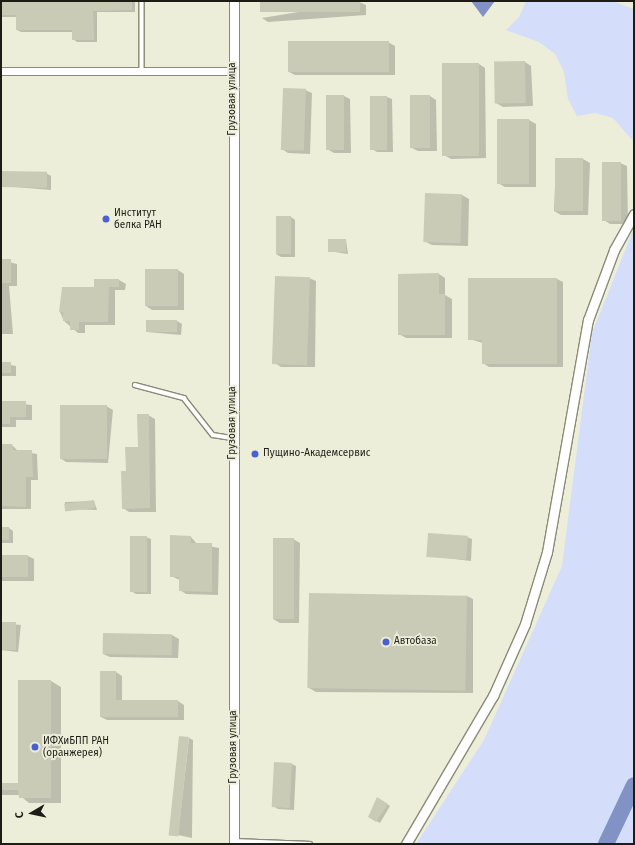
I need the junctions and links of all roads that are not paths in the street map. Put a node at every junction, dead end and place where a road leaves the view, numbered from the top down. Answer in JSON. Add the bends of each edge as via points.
{"nodes":[{"id":1,"x":142,"y":1,"type":"edge"},
{"id":2,"x":234,"y":1,"type":"edge"},
{"id":3,"x":233,"y":71,"type":"junction"},
{"id":4,"x":1,"y":72,"type":"edge"},
{"id":5,"x":142,"y":72,"type":"junction"},
{"id":6,"x":634,"y":214,"type":"edge"},
{"id":7,"x":135,"y":385,"type":"dead end"},
{"id":8,"x":233,"y":438,"type":"junction"},
{"id":9,"x":234,"y":843,"type":"edge"},
{"id":10,"x":310,"y":844,"type":"edge"},
{"id":11,"x":406,"y":844,"type":"edge"}],
"edges":[{"from":1,"to":5,"type":"lane"},
{"from":2,"to":3,"type":"street","name":"Грузовая улица"},
{"from":3,"to":5,"type":"street"},
{"from":3,"to":8,"type":"street","name":"Грузовая улица"},
{"from":4,"to":5,"type":"street"},
{"from":6,"to":11,"type":"street","via":[[614,250],[588,320],[548,552],[525,624],[489,703]]},
{"from":7,"to":8,"type":"lane","via":[[184,398],[213,435]]},
{"from":8,"to":9,"type":"street","name":"Грузовая улица"},
{"from":9,"to":10,"type":"lane"}]}
